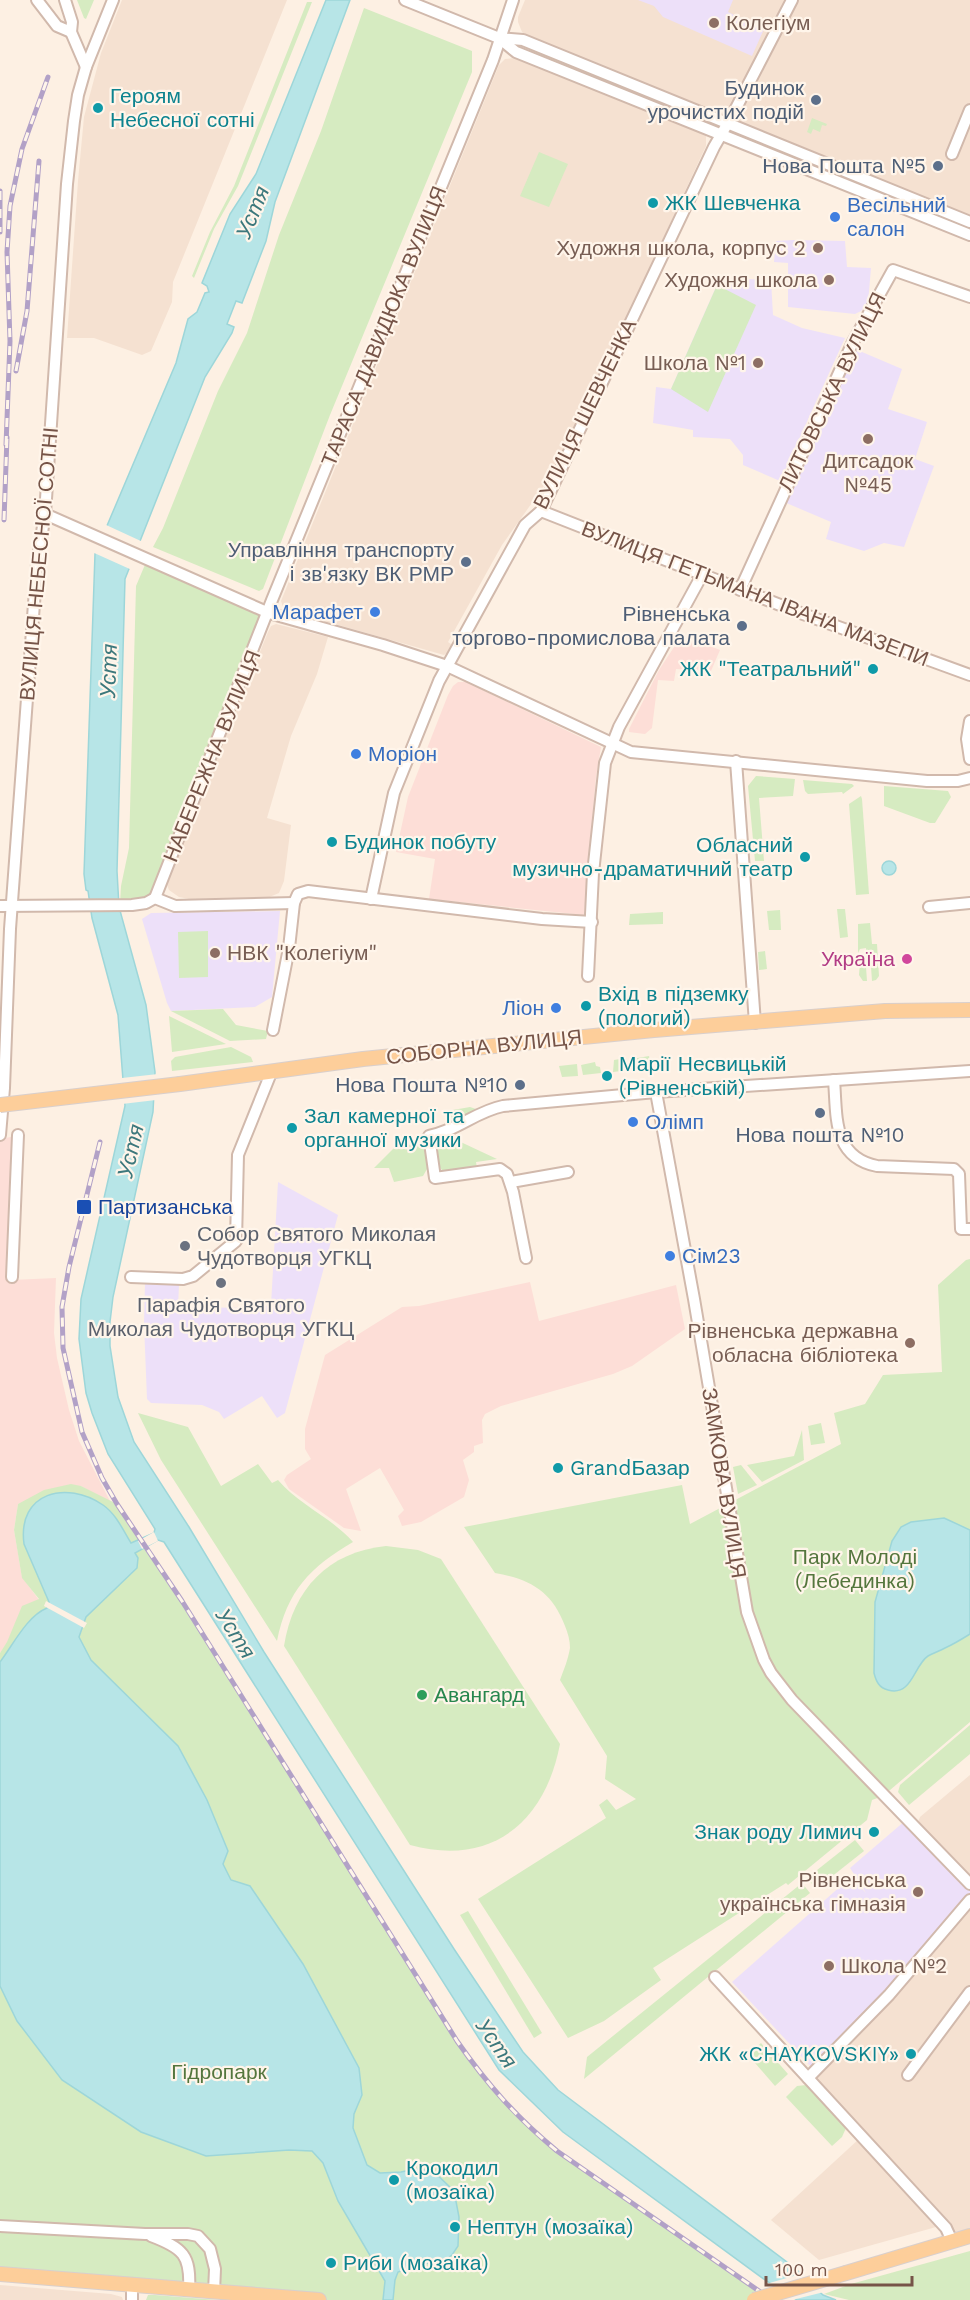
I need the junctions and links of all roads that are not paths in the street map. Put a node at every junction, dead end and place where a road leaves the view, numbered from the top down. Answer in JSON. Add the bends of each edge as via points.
{"nodes":[{"id":1,"x":37,"y":0,"type":"edge"},
{"id":2,"x":65,"y":0,"type":"edge"},
{"id":3,"x":112,"y":0,"type":"edge"},
{"id":4,"x":405,"y":0,"type":"edge"},
{"id":5,"x":513,"y":0,"type":"edge"},
{"id":6,"x":792,"y":0,"type":"edge"},
{"id":7,"x":71,"y":32,"type":"junction"},
{"id":8,"x":499,"y":38,"type":"junction"},
{"id":9,"x":86,"y":67,"type":"junction"},
{"id":10,"x":970,"y":110,"type":"edge"},
{"id":11,"x":728,"y":124,"type":"junction"},
{"id":12,"x":721,"y":135,"type":"junction"},
{"id":13,"x":952,"y":154,"type":"dead end"},
{"id":14,"x":970,"y":222,"type":"edge"},
{"id":15,"x":970,"y":235,"type":"edge"},
{"id":16,"x":970,"y":297,"type":"edge"},
{"id":17,"x":541,"y":511,"type":"junction"},
{"id":18,"x":45,"y":514,"type":"junction"},
{"id":19,"x":702,"y":575,"type":"junction"},
{"id":20,"x":740,"y":590,"type":"junction"},
{"id":21,"x":268,"y":613,"type":"junction"},
{"id":22,"x":447,"y":666,"type":"junction"},
{"id":23,"x":970,"y":675,"type":"edge"},
{"id":24,"x":970,"y":721,"type":"edge"},
{"id":25,"x":612,"y":743,"type":"junction"},
{"id":26,"x":970,"y":759,"type":"edge"},
{"id":27,"x":736,"y":761,"type":"junction"},
{"id":28,"x":970,"y":778,"type":"edge"},
{"id":29,"x":155,"y":898,"type":"junction"},
{"id":30,"x":371,"y":899,"type":"junction"},
{"id":31,"x":294,"y":903,"type":"junction"},
{"id":32,"x":970,"y":903,"type":"edge"},
{"id":33,"x":13,"y":905,"type":"junction"},
{"id":34,"x":0,"y":906,"type":"edge"},
{"id":35,"x":929,"y":907,"type":"dead end"},
{"id":36,"x":592,"y":922,"type":"junction"},
{"id":37,"x":588,"y":976,"type":"dead end"},
{"id":38,"x":970,"y":1010,"type":"edge"},
{"id":39,"x":755,"y":1023,"type":"junction"},
{"id":40,"x":273,"y":1030,"type":"dead end"},
{"id":41,"x":969,"y":1071,"type":"edge"},
{"id":42,"x":271,"y":1073,"type":"junction"},
{"id":43,"x":834,"y":1080,"type":"junction"},
{"id":44,"x":656,"y":1092,"type":"junction"},
{"id":45,"x":0,"y":1105,"type":"edge"},
{"id":46,"x":0,"y":1135,"type":"edge"},
{"id":47,"x":18,"y":1135,"type":"dead end"},
{"id":48,"x":568,"y":1172,"type":"dead end"},
{"id":49,"x":511,"y":1182,"type":"junction"},
{"id":50,"x":970,"y":1229,"type":"edge"},
{"id":51,"x":526,"y":1258,"type":"dead end"},
{"id":52,"x":131,"y":1277,"type":"dead end"},
{"id":53,"x":12,"y":1278,"type":"dead end"},
{"id":54,"x":970,"y":1884,"type":"edge"},
{"id":55,"x":970,"y":1900,"type":"edge"},
{"id":56,"x":715,"y":1977,"type":"dead end"},
{"id":57,"x":970,"y":1992,"type":"edge"},
{"id":58,"x":908,"y":2075,"type":"dead end"},
{"id":59,"x":808,"y":2078,"type":"junction"},
{"id":60,"x":0,"y":2226,"type":"edge"},
{"id":61,"x":145,"y":2234,"type":"junction"},
{"id":62,"x":970,"y":2236,"type":"edge"},
{"id":63,"x":952,"y":2241,"type":"junction"},
{"id":64,"x":0,"y":2274,"type":"edge"},
{"id":65,"x":189,"y":2290,"type":"junction"},
{"id":66,"x":214,"y":2292,"type":"junction"},
{"id":67,"x":132,"y":2293,"type":"edge"},
{"id":68,"x":319,"y":2300,"type":"edge"},
{"id":69,"x":754,"y":2300,"type":"edge"}],
"edges":[{"from":1,"to":7,"type":"street","via":[[57,26]]},
{"from":2,"to":7,"type":"street"},
{"from":3,"to":9,"type":"street","name":"ВУЛИЦЯ НЕБЕСНОЇ СОТНІ"},
{"from":4,"to":8,"type":"street"},
{"from":5,"to":8,"type":"street"},
{"from":6,"to":11,"type":"street","name":"ВУЛИЦЯ ШЕВЧЕНКА"},
{"from":7,"to":9,"type":"street"},
{"from":8,"to":11,"type":"street","via":[[520,39]]},
{"from":8,"to":12,"type":"street","via":[[516,52]]},
{"from":8,"to":21,"type":"street","name":"ТАРАСА ДАВИДЮКА ВУЛИЦЯ"},
{"from":9,"to":18,"type":"street","name":"ВУЛИЦЯ НЕБЕСНОЇ СОТНІ","via":[[78,95],[67,184]]},
{"from":10,"to":13,"type":"street"},
{"from":11,"to":12,"type":"street","name":"ВУЛИЦЯ ШЕВЧЕНКА"},
{"from":11,"to":14,"type":"street"},
{"from":12,"to":15,"type":"street"},
{"from":12,"to":17,"type":"street","name":"ВУЛИЦЯ ШЕВЧЕНКА"},
{"from":16,"to":20,"type":"street","name":"ЛИТОВСЬКА ВУЛИЦЯ","via":[[893,270],[853,342]]},
{"from":17,"to":19,"type":"street","name":"ВУЛИЦЯ ГЕТЬМАНА ІВАНА МАЗЕПИ"},
{"from":17,"to":22,"type":"street","name":"ВУЛИЦЯ ШЕВЧЕНКА","via":[[525,525]]},
{"from":18,"to":21,"type":"street"},
{"from":18,"to":33,"type":"street","name":"ВУЛИЦЯ НЕБЕСНОЇ СОТНІ","via":[[37,563]]},
{"from":19,"to":20,"type":"street","name":"ВУЛИЦЯ ГЕТЬМАНА ІВАНА МАЗЕПИ"},
{"from":19,"to":25,"type":"street"},
{"from":20,"to":23,"type":"street","name":"ВУЛИЦЯ ГЕТЬМАНА ІВАНА МАЗЕПИ"},
{"from":21,"to":22,"type":"street"},
{"from":21,"to":29,"type":"street","name":"НАБЕРЕЖНА ВУЛИЦЯ"},
{"from":22,"to":25,"type":"street"},
{"from":22,"to":30,"type":"street","name":"ВУЛИЦЯ ШЕВЧЕНКА","via":[[394,793]]},
{"from":24,"to":26,"type":"street"},
{"from":25,"to":27,"type":"street","via":[[631,752]]},
{"from":25,"to":36,"type":"street","via":[[605,764],[593,873]]},
{"from":27,"to":28,"type":"street","via":[[927,782]]},
{"from":27,"to":39,"type":"street"},
{"from":29,"to":31,"type":"street","via":[[175,906]]},
{"from":29,"to":33,"type":"street","via":[[132,905]]},
{"from":30,"to":31,"type":"street","via":[[308,891],[298,894]]},
{"from":30,"to":36,"type":"street"},
{"from":31,"to":40,"type":"street"},
{"from":32,"to":35,"type":"street"},
{"from":33,"to":34,"type":"street"},
{"from":33,"to":46,"type":"street","name":"ВУЛИЦЯ НЕБЕСНОЇ СОТНІ"},
{"from":36,"to":37,"type":"street"},
{"from":38,"to":39,"type":"main road","name":"СОБОРНА ВУЛИЦЯ","via":[[885,1011]]},
{"from":39,"to":42,"type":"main road","name":"СОБОРНА ВУЛИЦЯ","via":[[363,1059]]},
{"from":41,"to":43,"type":"street"},
{"from":42,"to":45,"type":"main road","name":"СОБОРНА ВУЛИЦЯ","bridge":true},
{"from":42,"to":52,"type":"street","via":[[238,1155],[236,1241],[193,1276]]},
{"from":43,"to":44,"type":"street"},
{"from":43,"to":50,"type":"street","via":[[838,1132],[847,1149],[864,1163],[876,1166],[954,1169],[958,1174],[961,1229]]},
{"from":44,"to":49,"type":"street","via":[[496,1107],[429,1136],[435,1178],[500,1169]]},
{"from":44,"to":54,"type":"street","name":"ЗАМКОВА ВУЛИЦЯ","via":[[740,1583],[755,1639],[771,1674],[792,1700]]},
{"from":47,"to":53,"type":"street"},
{"from":48,"to":49,"type":"street"},
{"from":49,"to":51,"type":"street"},
{"from":55,"to":59,"type":"street","via":[[889,1995]]},
{"from":56,"to":59,"type":"street"},
{"from":57,"to":58,"type":"street"},
{"from":59,"to":63,"type":"street","via":[[946,2228]]},
{"from":60,"to":61,"type":"street"},
{"from":61,"to":65,"type":"street","via":[[182,2252],[189,2262]]},
{"from":61,"to":66,"type":"street","via":[[188,2234],[206,2242],[215,2269]]},
{"from":62,"to":63,"type":"main road"},
{"from":63,"to":69,"type":"main road","bridge":true},
{"from":64,"to":67,"type":"main road"},
{"from":65,"to":66,"type":"main road"},
{"from":65,"to":67,"type":"main road"},
{"from":66,"to":68,"type":"main road"}]}
